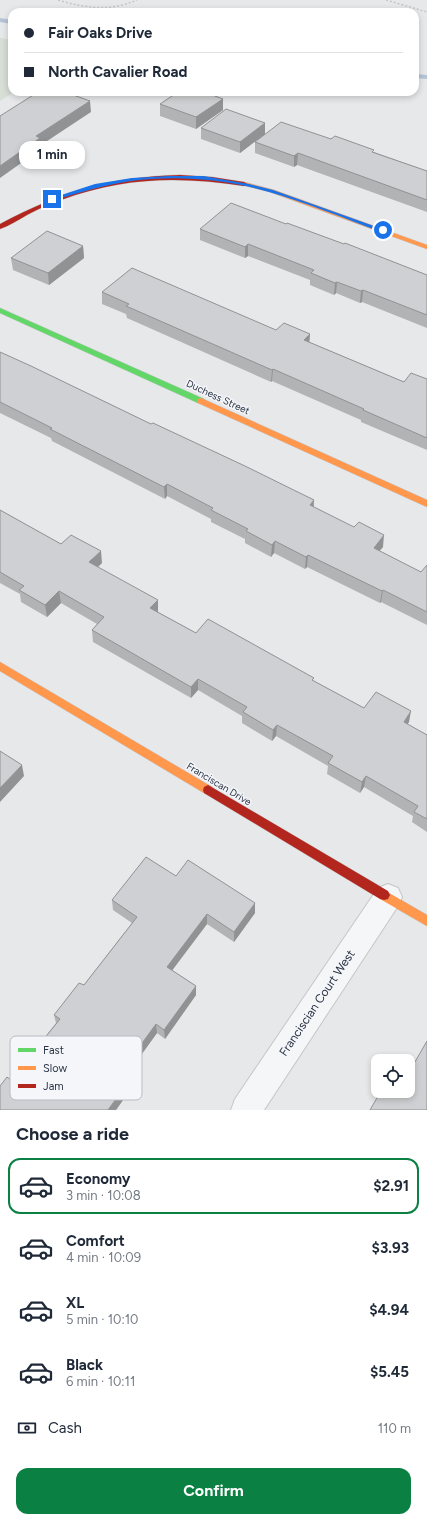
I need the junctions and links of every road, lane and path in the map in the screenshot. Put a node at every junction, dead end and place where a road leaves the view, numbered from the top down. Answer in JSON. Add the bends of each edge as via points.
{"nodes":[{"id":1,"x":58,"y":0,"type":"edge"},
{"id":2,"x":137,"y":0,"type":"edge"},
{"id":3,"x":386,"y":0,"type":"edge"},
{"id":4,"x":83,"y":8,"type":"edge"},
{"id":5,"x":108,"y":8,"type":"edge"},
{"id":6,"x":413,"y":8,"type":"edge"},
{"id":7,"x":0,"y":227,"type":"edge"},
{"id":8,"x":427,"y":247,"type":"edge"},
{"id":9,"x":0,"y":310,"type":"edge"},
{"id":10,"x":427,"y":504,"type":"edge"},
{"id":11,"x":0,"y":666,"type":"edge"},
{"id":12,"x":388,"y":897,"type":"junction"},
{"id":13,"x":427,"y":921,"type":"edge"},
{"id":14,"x":246,"y":1110,"type":"edge"}],
"edges":[{"from":1,"to":4,"type":"path"},
{"from":2,"to":5,"type":"path"},
{"from":3,"to":6,"type":"path"},
{"from":7,"to":8,"type":"street","via":[[39,204],[95,186],[151,178],[203,178],[249,185],[294,198]]},
{"from":9,"to":10,"type":"street","name":"Duchess Street"},
{"from":11,"to":12,"type":"street","name":"Franciscan Drive"},
{"from":12,"to":13,"type":"street","name":"Franciscan Drive"},
{"from":12,"to":14,"type":"street","name":"Franciscian Court West"}]}
